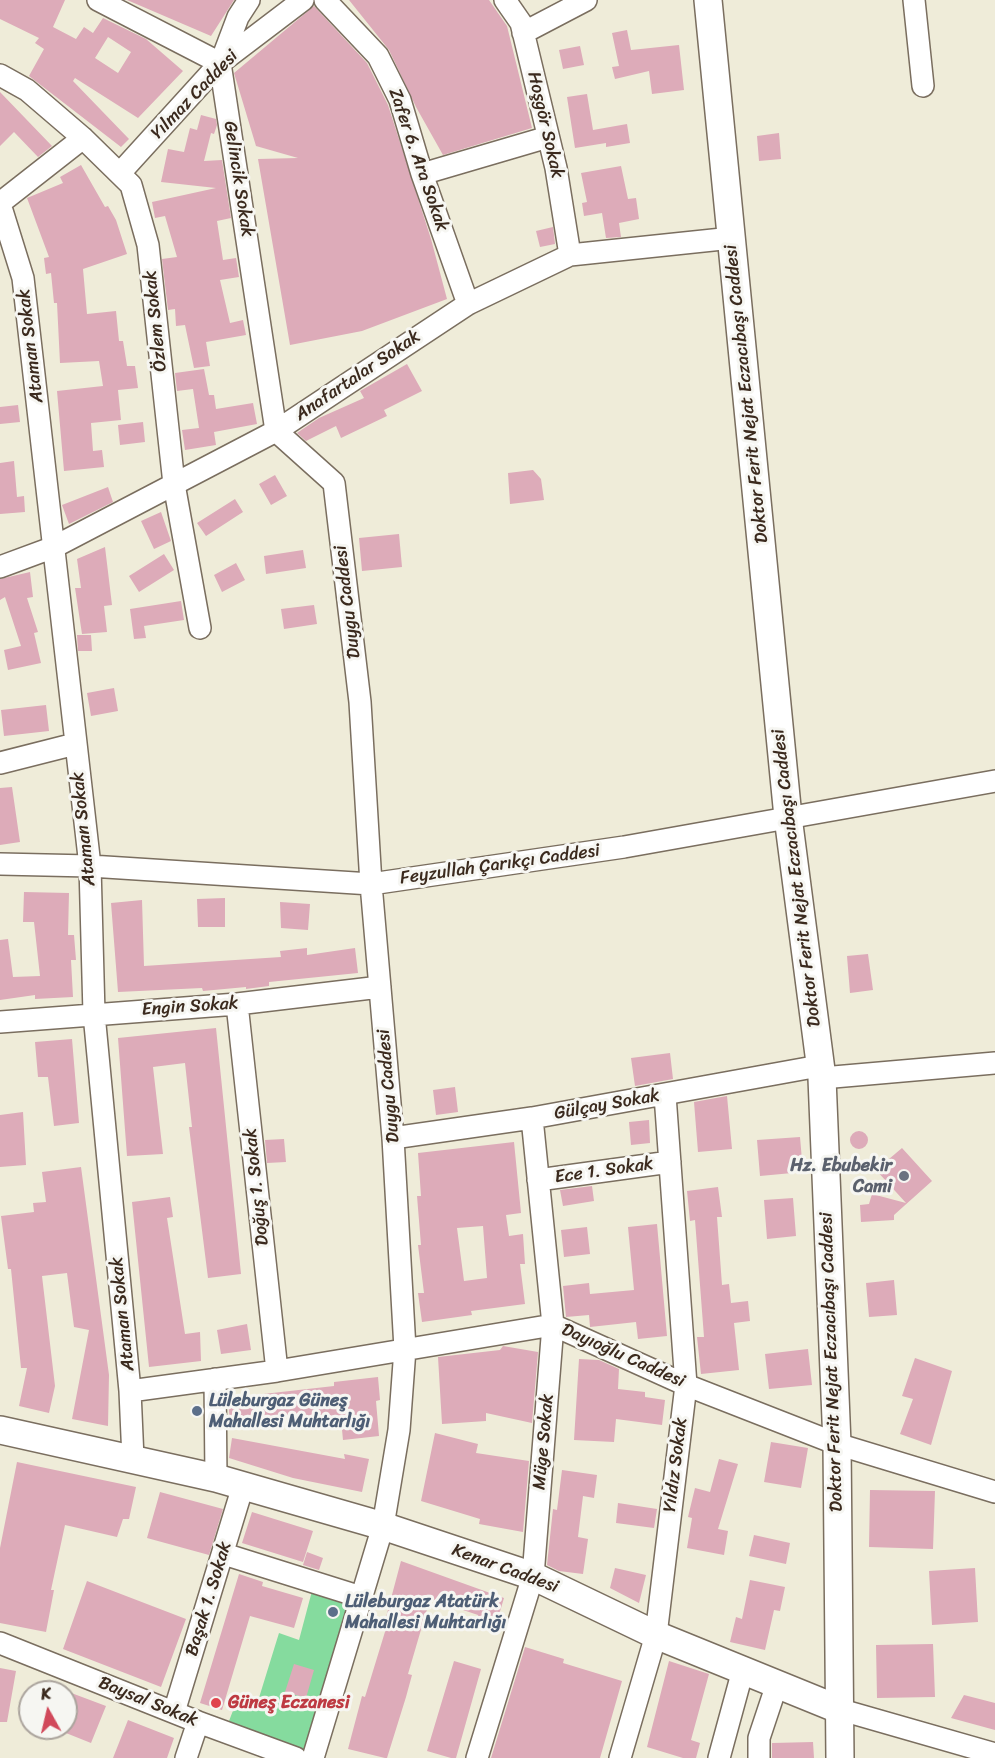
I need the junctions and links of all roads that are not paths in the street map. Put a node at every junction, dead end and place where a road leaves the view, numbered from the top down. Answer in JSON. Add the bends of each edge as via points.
{"nodes":[{"id":1,"x":98,"y":0,"type":"edge"},
{"id":2,"x":249,"y":0,"type":"edge"},
{"id":3,"x":303,"y":0,"type":"edge"},
{"id":4,"x":325,"y":0,"type":"edge"},
{"id":5,"x":505,"y":0,"type":"edge"},
{"id":6,"x":586,"y":0,"type":"edge"},
{"id":7,"x":708,"y":0,"type":"edge"},
{"id":8,"x":914,"y":0,"type":"edge"},
{"id":9,"x":523,"y":33,"type":"junction"},
{"id":10,"x":220,"y":63,"type":"junction"},
{"id":11,"x":0,"y":75,"type":"edge"},
{"id":12,"x":923,"y":86,"type":"dead end"},
{"id":13,"x":548,"y":137,"type":"junction"},
{"id":14,"x":83,"y":138,"type":"junction"},
{"id":15,"x":120,"y":172,"type":"junction"},
{"id":16,"x":422,"y":174,"type":"junction"},
{"id":17,"x":0,"y":204,"type":"edge"},
{"id":18,"x":732,"y":238,"type":"junction"},
{"id":19,"x":570,"y":255,"type":"junction"},
{"id":20,"x":468,"y":304,"type":"junction"},
{"id":21,"x":276,"y":431,"type":"junction"},
{"id":22,"x":174,"y":484,"type":"junction"},
{"id":23,"x":54,"y":547,"type":"junction"},
{"id":24,"x":0,"y":567,"type":"edge"},
{"id":25,"x":200,"y":628,"type":"dead end"},
{"id":26,"x":75,"y":744,"type":"junction"},
{"id":27,"x":0,"y":763,"type":"edge"},
{"id":28,"x":995,"y":780,"type":"edge"},
{"id":29,"x":788,"y":817,"type":"junction"},
{"id":30,"x":0,"y":864,"type":"edge"},
{"id":31,"x":90,"y":866,"type":"junction"},
{"id":32,"x":371,"y":884,"type":"junction"},
{"id":33,"x":380,"y":987,"type":"junction"},
{"id":34,"x":237,"y":1004,"type":"junction"},
{"id":35,"x":93,"y":1014,"type":"junction"},
{"id":36,"x":0,"y":1022,"type":"edge"},
{"id":37,"x":995,"y":1063,"type":"edge"},
{"id":38,"x":820,"y":1072,"type":"junction"},
{"id":39,"x":665,"y":1095,"type":"junction"},
{"id":40,"x":532,"y":1118,"type":"junction"},
{"id":41,"x":393,"y":1138,"type":"junction"},
{"id":42,"x":670,"y":1162,"type":"junction"},
{"id":43,"x":538,"y":1180,"type":"junction"},
{"id":44,"x":553,"y":1325,"type":"junction"},
{"id":45,"x":405,"y":1349,"type":"junction"},
{"id":46,"x":277,"y":1371,"type":"junction"},
{"id":47,"x":215,"y":1379,"type":"junction"},
{"id":48,"x":686,"y":1385,"type":"junction"},
{"id":49,"x":130,"y":1391,"type":"junction"},
{"id":50,"x":0,"y":1430,"type":"edge"},
{"id":51,"x":837,"y":1444,"type":"junction"},
{"id":52,"x":133,"y":1459,"type":"junction"},
{"id":53,"x":216,"y":1478,"type":"junction"},
{"id":54,"x":243,"y":1486,"type":"junction"},
{"id":55,"x":995,"y":1492,"type":"edge"},
{"id":56,"x":382,"y":1526,"type":"junction"},
{"id":57,"x":224,"y":1554,"type":"junction"},
{"id":58,"x":533,"y":1576,"type":"junction"},
{"id":59,"x":361,"y":1597,"type":"junction"},
{"id":60,"x":656,"y":1635,"type":"junction"},
{"id":61,"x":0,"y":1643,"type":"edge"},
{"id":62,"x":743,"y":1670,"type":"junction"},
{"id":63,"x":777,"y":1684,"type":"junction"},
{"id":64,"x":838,"y":1709,"type":"junction"},
{"id":65,"x":174,"y":1712,"type":"junction"},
{"id":66,"x":198,"y":1722,"type":"junction"},
{"id":67,"x":995,"y":1754,"type":"edge"},
{"id":68,"x":186,"y":1758,"type":"edge"},
{"id":69,"x":296,"y":1758,"type":"edge"},
{"id":70,"x":313,"y":1758,"type":"edge"},
{"id":71,"x":477,"y":1758,"type":"edge"},
{"id":72,"x":620,"y":1758,"type":"edge"},
{"id":73,"x":719,"y":1758,"type":"edge"},
{"id":74,"x":759,"y":1758,"type":"edge"},
{"id":75,"x":840,"y":1758,"type":"edge"}],
"edges":[{"from":1,"to":10,"type":"street"},
{"from":2,"to":10,"type":"street"},
{"from":3,"to":10,"type":"street","name":"Yılmaz Caddesi"},
{"from":4,"to":16,"type":"street","name":"Zafer 6. Ara Sokak","via":[[378,56],[400,100]]},
{"from":5,"to":9,"type":"street","name":"Hoşgör Sokak"},
{"from":6,"to":9,"type":"street"},
{"from":7,"to":18,"type":"main road","name":"Doktor Ferit Nejat Eczacıbaşı Caddesi"},
{"from":8,"to":12,"type":"street"},
{"from":9,"to":13,"type":"street","name":"Hoşgör Sokak"},
{"from":10,"to":15,"type":"street","name":"Yılmaz Caddesi"},
{"from":10,"to":21,"type":"street","name":"Gelincik Sokak"},
{"from":11,"to":14,"type":"street","name":"Özlem Sokak","via":[[27,90]]},
{"from":13,"to":16,"type":"street"},
{"from":13,"to":19,"type":"street","name":"Hoşgör Sokak"},
{"from":14,"to":15,"type":"street","name":"Özlem Sokak"},
{"from":14,"to":17,"type":"street"},
{"from":15,"to":22,"type":"street","name":"Özlem Sokak","via":[[131,185],[148,245]]},
{"from":16,"to":20,"type":"street","name":"Zafer 6. Ara Sokak"},
{"from":17,"to":23,"type":"street","name":"Ataman Sokak","via":[[23,278]]},
{"from":18,"to":19,"type":"street","name":"Anafartalar Sokak"},
{"from":18,"to":29,"type":"main road","name":"Doktor Ferit Nejat Eczacıbaşı Caddesi"},
{"from":19,"to":20,"type":"street","name":"Anafartalar Sokak"},
{"from":20,"to":21,"type":"street","name":"Anafartalar Sokak"},
{"from":21,"to":22,"type":"street","name":"Anafartalar Sokak"},
{"from":21,"to":32,"type":"street","name":"Duygu Caddesi","via":[[334,483],[360,702]]},
{"from":22,"to":23,"type":"street","name":"Anafartalar Sokak"},
{"from":22,"to":25,"type":"street","name":"Özlem Sokak"},
{"from":23,"to":24,"type":"street","name":"Anafartalar Sokak"},
{"from":23,"to":26,"type":"street","name":"Ataman Sokak"},
{"from":26,"to":27,"type":"street"},
{"from":26,"to":31,"type":"street","name":"Ataman Sokak"},
{"from":28,"to":29,"type":"street","name":"Feyzullah Çarıkçı Caddesi"},
{"from":29,"to":32,"type":"street","name":"Feyzullah Çarıkçı Caddesi","via":[[624,847]]},
{"from":29,"to":38,"type":"main road","name":"Doktor Ferit Nejat Eczacıbaşı Caddesi"},
{"from":30,"to":31,"type":"street","name":"Feyzullah Çarıkçı Caddesi"},
{"from":31,"to":32,"type":"street","name":"Feyzullah Çarıkçı Caddesi"},
{"from":31,"to":35,"type":"street","name":"Ataman Sokak"},
{"from":32,"to":33,"type":"street","name":"Duygu Caddesi"},
{"from":33,"to":34,"type":"street","name":"Engin Sokak"},
{"from":33,"to":41,"type":"street","name":"Duygu Caddesi"},
{"from":34,"to":35,"type":"street","name":"Engin Sokak"},
{"from":34,"to":46,"type":"street","name":"Doğuş 1. Sokak"},
{"from":35,"to":36,"type":"street","name":"Engin Sokak"},
{"from":35,"to":49,"type":"street","name":"Ataman Sokak"},
{"from":37,"to":38,"type":"street","name":"Gülçay Sokak"},
{"from":38,"to":39,"type":"street","name":"Gülçay Sokak"},
{"from":38,"to":51,"type":"main road","name":"Doktor Ferit Nejat Eczacıbaşı Caddesi"},
{"from":39,"to":40,"type":"street","name":"Gülçay Sokak"},
{"from":39,"to":42,"type":"street","name":"Yıldız Sokak"},
{"from":40,"to":41,"type":"street","name":"Gülçay Sokak"},
{"from":40,"to":43,"type":"street","name":"Müge Sokak"},
{"from":41,"to":45,"type":"street","name":"Duygu Caddesi"},
{"from":42,"to":43,"type":"street","name":"Ece 1. Sokak"},
{"from":42,"to":48,"type":"street","name":"Yıldız Sokak"},
{"from":43,"to":44,"type":"street","name":"Müge Sokak"},
{"from":44,"to":45,"type":"street","name":"Dayıoğlu Caddesi"},
{"from":44,"to":48,"type":"street","name":"Dayıoğlu Caddesi"},
{"from":44,"to":58,"type":"street","name":"Müge Sokak"},
{"from":45,"to":46,"type":"street","name":"Dayıoğlu Caddesi"},
{"from":45,"to":56,"type":"street","name":"Duygu Caddesi","via":[[399,1430]]},
{"from":46,"to":47,"type":"street","name":"Dayıoğlu Caddesi"},
{"from":47,"to":49,"type":"street","name":"Dayıoğlu Caddesi"},
{"from":47,"to":53,"type":"street"},
{"from":48,"to":51,"type":"street","name":"Dayıoğlu Caddesi"},
{"from":48,"to":60,"type":"street","name":"Yıldız Sokak"},
{"from":49,"to":52,"type":"street","name":"Ataman Sokak"},
{"from":50,"to":52,"type":"main road","name":"Kenar Caddesi"},
{"from":51,"to":55,"type":"street","name":"Dayıoğlu Caddesi"},
{"from":51,"to":64,"type":"main road","name":"Doktor Ferit Nejat Eczacıbaşı Caddesi"},
{"from":52,"to":53,"type":"main road","name":"Kenar Caddesi"},
{"from":53,"to":54,"type":"main road","name":"Kenar Caddesi"},
{"from":54,"to":56,"type":"main road","name":"Kenar Caddesi"},
{"from":54,"to":57,"type":"street","name":"Başak 1. Sokak"},
{"from":56,"to":58,"type":"main road","name":"Kenar Caddesi"},
{"from":56,"to":59,"type":"street","name":"Duygu Caddesi"},
{"from":57,"to":59,"type":"street"},
{"from":57,"to":65,"type":"street","name":"Başak 1. Sokak"},
{"from":58,"to":60,"type":"main road","name":"Kenar Caddesi"},
{"from":58,"to":71,"type":"street","name":"Müge Sokak"},
{"from":59,"to":70,"type":"street","name":"Duygu Caddesi"},
{"from":60,"to":62,"type":"main road","name":"Kenar Caddesi"},
{"from":60,"to":72,"type":"street","name":"Yıldız Sokak"},
{"from":61,"to":65,"type":"street","name":"Baysal Sokak"},
{"from":62,"to":63,"type":"main road","name":"Kenar Caddesi"},
{"from":62,"to":73,"type":"street"},
{"from":63,"to":64,"type":"main road","name":"Kenar Caddesi"},
{"from":63,"to":74,"type":"street","via":[[759,1738]]},
{"from":64,"to":67,"type":"street","name":"Kenar Caddesi"},
{"from":64,"to":75,"type":"main road","name":"Doktor Ferit Nejat Eczacıbaşı Caddesi"},
{"from":65,"to":66,"type":"street","name":"Baysal Sokak"},
{"from":66,"to":68,"type":"street"},
{"from":66,"to":69,"type":"street","name":"Baysal Sokak"}]}
